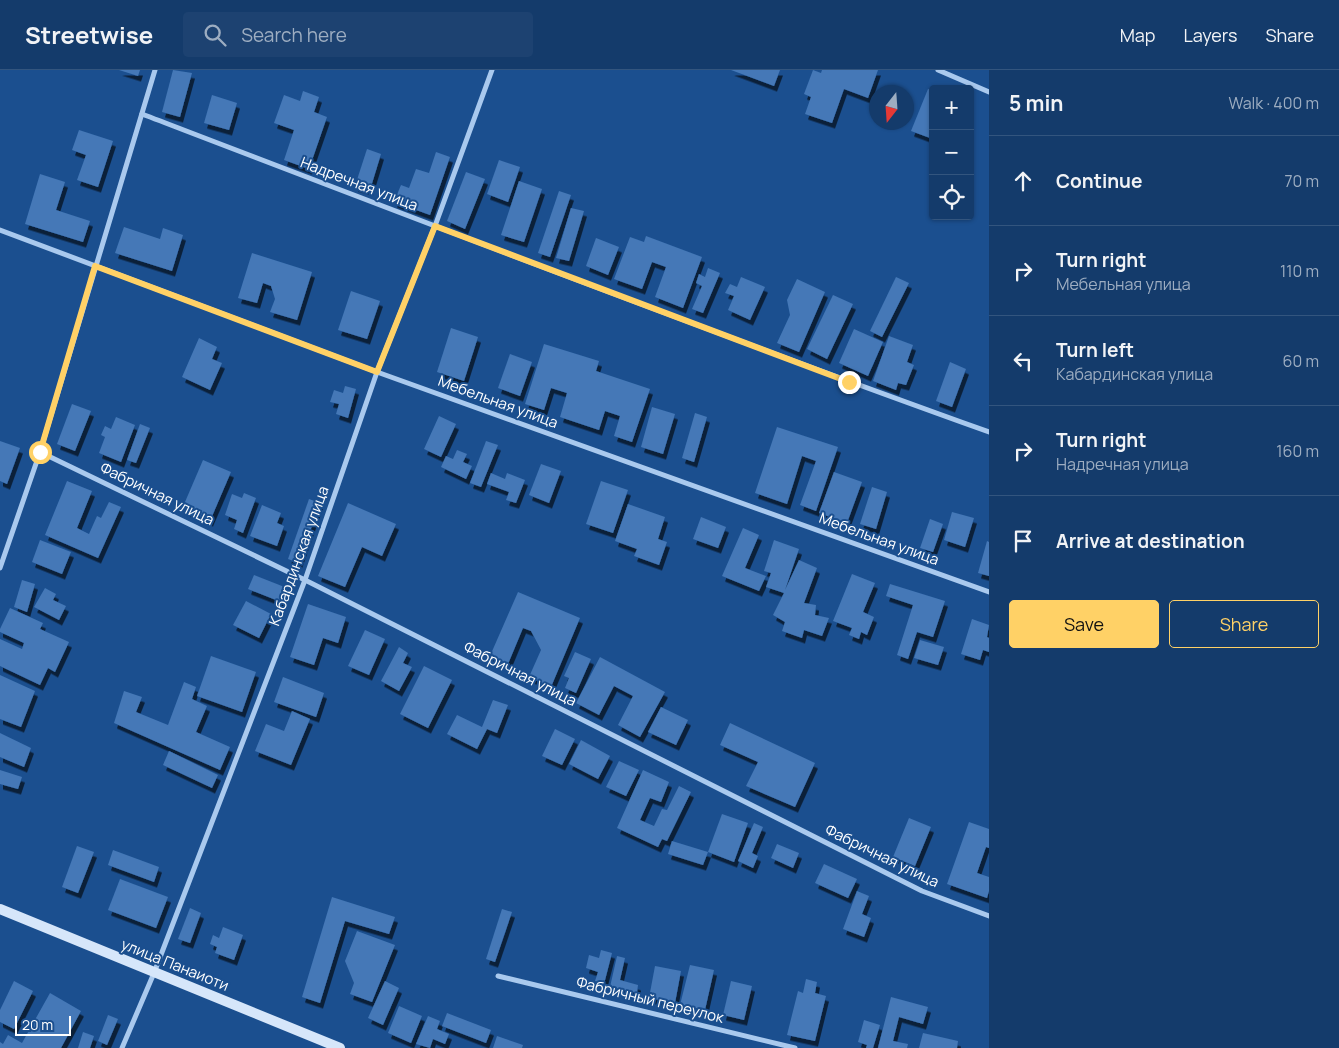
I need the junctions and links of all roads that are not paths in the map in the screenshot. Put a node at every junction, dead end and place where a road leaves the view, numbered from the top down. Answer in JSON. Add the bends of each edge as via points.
{"nodes":[{"id":1,"x":155,"y":70,"type":"edge"},
{"id":2,"x":492,"y":70,"type":"edge"},
{"id":3,"x":938,"y":70,"type":"edge"},
{"id":4,"x":989,"y":92,"type":"edge"},
{"id":5,"x":142,"y":114,"type":"junction"},
{"id":6,"x":435,"y":226,"type":"junction"},
{"id":7,"x":0,"y":230,"type":"edge"},
{"id":8,"x":95,"y":266,"type":"junction"},
{"id":9,"x":377,"y":372,"type":"junction"},
{"id":10,"x":989,"y":432,"type":"edge"},
{"id":11,"x":40,"y":452,"type":"junction"},
{"id":12,"x":0,"y":568,"type":"edge"},
{"id":13,"x":305,"y":580,"type":"junction"},
{"id":14,"x":989,"y":592,"type":"edge"},
{"id":15,"x":0,"y":909,"type":"edge"},
{"id":16,"x":989,"y":916,"type":"edge"},
{"id":17,"x":154,"y":973,"type":"junction"},
{"id":18,"x":498,"y":976,"type":"dead end"},
{"id":19,"x":122,"y":1048,"type":"edge"},
{"id":20,"x":340,"y":1048,"type":"edge"},
{"id":21,"x":795,"y":1048,"type":"edge"}],
"edges":[{"from":1,"to":5,"type":"street"},
{"from":2,"to":6,"type":"street","name":"Кабардинская улица"},
{"from":3,"to":4,"type":"street"},
{"from":5,"to":6,"type":"street","name":"Надречная улица"},
{"from":5,"to":8,"type":"street"},
{"from":6,"to":9,"type":"street","name":"Кабардинская улица"},
{"from":6,"to":10,"type":"street","name":"Надречная улица"},
{"from":7,"to":8,"type":"street","name":"Мебельная улица"},
{"from":8,"to":9,"type":"street","name":"Мебельная улица"},
{"from":8,"to":11,"type":"street"},
{"from":9,"to":13,"type":"street","name":"Кабардинская улица"},
{"from":9,"to":14,"type":"street","name":"Мебельная улица"},
{"from":11,"to":12,"type":"street"},
{"from":11,"to":13,"type":"street","name":"Фабричная улица"},
{"from":13,"to":16,"type":"street","name":"Фабричная улица","via":[[922,891]]},
{"from":13,"to":17,"type":"street","name":"Кабардинская улица"},
{"from":15,"to":17,"type":"street","name":"улица Панаиоти"},
{"from":17,"to":19,"type":"street","name":"Кабардинская улица"},
{"from":17,"to":20,"type":"street","name":"улица Панаиоти"},
{"from":18,"to":21,"type":"street","name":"Фабричный переулок"}]}
